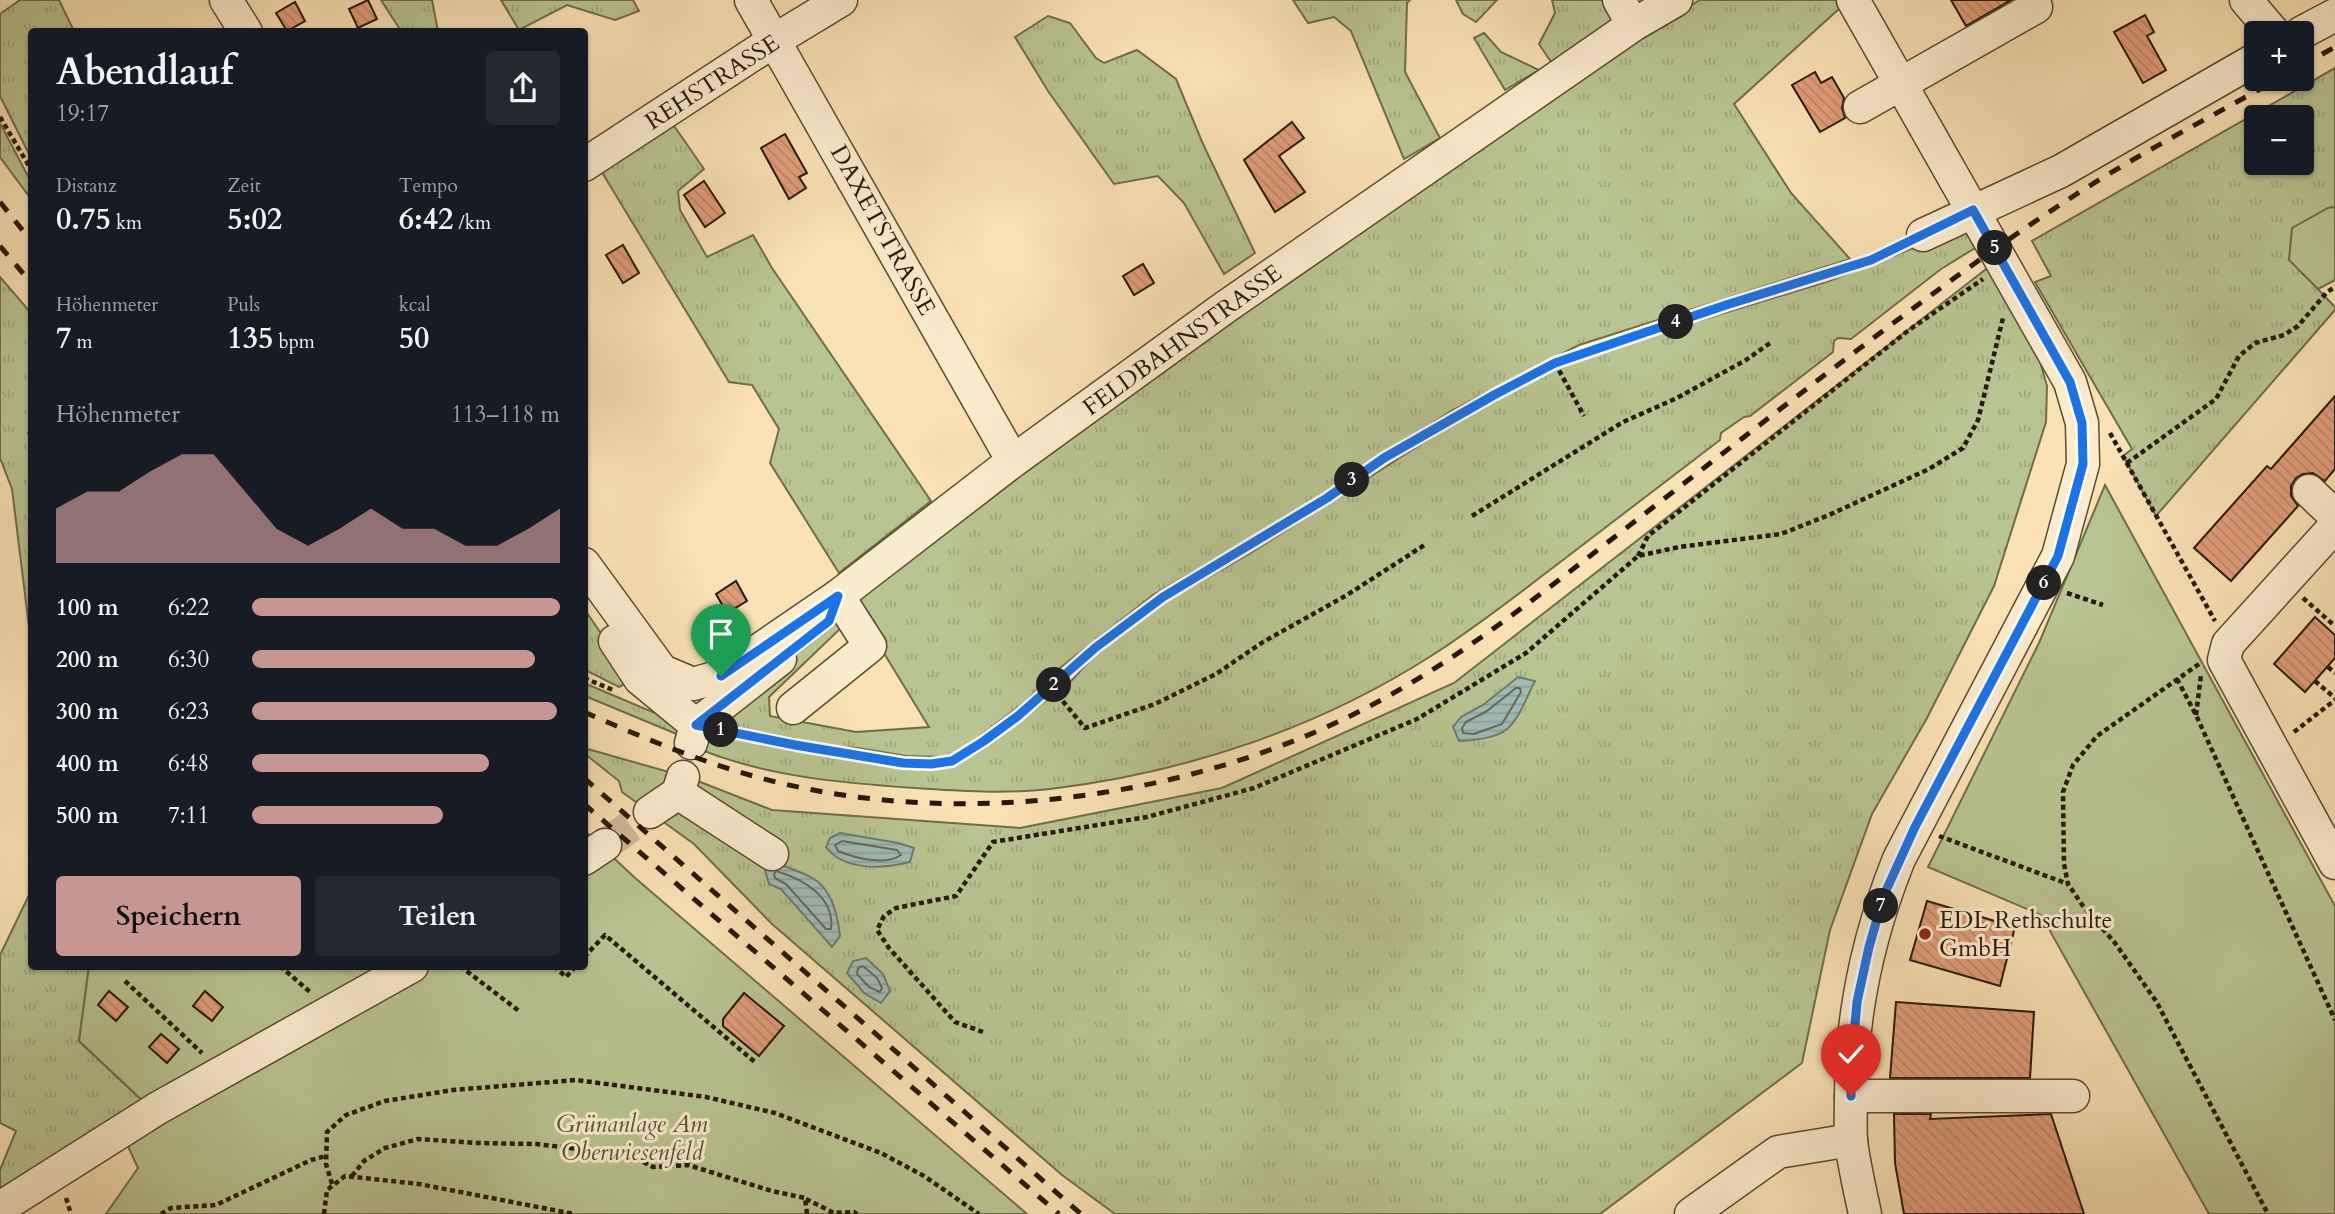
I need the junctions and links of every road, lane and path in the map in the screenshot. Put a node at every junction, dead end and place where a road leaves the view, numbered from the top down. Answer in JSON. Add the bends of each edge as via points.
{"nodes":[{"id":1,"x":226,"y":0,"type":"edge"},
{"id":2,"x":751,"y":0,"type":"edge"},
{"id":3,"x":841,"y":0,"type":"edge"},
{"id":4,"x":1676,"y":0,"type":"edge"},
{"id":5,"x":1853,"y":0,"type":"edge"},
{"id":6,"x":2246,"y":0,"type":"edge"},
{"id":7,"x":2036,"y":7,"type":"dead end"},
{"id":8,"x":1626,"y":12,"type":"edge"},
{"id":9,"x":2335,"y":15,"type":"edge"},
{"id":10,"x":2264,"y":21,"type":"edge"},
{"id":11,"x":2314,"y":26,"type":"edge"},
{"id":12,"x":244,"y":28,"type":"edge"},
{"id":13,"x":775,"y":40,"type":"junction"},
{"id":14,"x":2244,"y":66,"type":"edge"},
{"id":15,"x":1900,"y":83,"type":"junction"},
{"id":16,"x":1860,"y":107,"type":"dead end"},
{"id":17,"x":0,"y":117,"type":"edge"},
{"id":18,"x":588,"y":162,"type":"edge"},
{"id":19,"x":28,"y":164,"type":"edge"},
{"id":20,"x":1973,"y":210,"type":"junction"},
{"id":21,"x":1923,"y":235,"type":"joint"},
{"id":22,"x":2004,"y":265,"type":"junction"},
{"id":23,"x":2335,"y":287,"type":"edge"},
{"id":24,"x":2024,"y":299,"type":"junction"},
{"id":25,"x":1770,"y":344,"type":"dead end"},
{"id":26,"x":1555,"y":363,"type":"junction"},
{"id":27,"x":1584,"y":416,"type":"dead end"},
{"id":28,"x":2110,"y":432,"type":"dead end"},
{"id":29,"x":1013,"y":461,"type":"junction"},
{"id":30,"x":2127,"y":463,"type":"junction"},
{"id":31,"x":2328,"y":511,"type":"edge"},
{"id":32,"x":1472,"y":516,"type":"dead end"},
{"id":33,"x":1426,"y":544,"type":"dead end"},
{"id":34,"x":1638,"y":556,"type":"junction"},
{"id":35,"x":588,"y":569,"type":"edge"},
{"id":36,"x":2284,"y":581,"type":"junction"},
{"id":37,"x":2043,"y":584,"type":"junction"},
{"id":38,"x":588,"y":596,"type":"edge"},
{"id":39,"x":838,"y":596,"type":"junction"},
{"id":40,"x":2102,"y":605,"type":"dead end"},
{"id":41,"x":2335,"y":626,"type":"edge"},
{"id":42,"x":2215,"y":652,"type":"junction"},
{"id":43,"x":2328,"y":667,"type":"dead end"},
{"id":44,"x":2335,"y":673,"type":"edge"},
{"id":45,"x":2315,"y":681,"type":"dead end"},
{"id":46,"x":1052,"y":688,"type":"junction"},
{"id":47,"x":2335,"y":699,"type":"edge"},
{"id":48,"x":793,"y":708,"type":"dead end"},
{"id":49,"x":2196,"y":715,"type":"junction"},
{"id":50,"x":694,"y":734,"type":"junction"},
{"id":51,"x":2273,"y":748,"type":"junction"},
{"id":52,"x":650,"y":812,"type":"tunnel mouth"},
{"id":53,"x":1915,"y":827,"type":"junction"},
{"id":54,"x":772,"y":853,"type":"dead end"},
{"id":55,"x":2335,"y":863,"type":"edge"},
{"id":56,"x":2068,"y":884,"type":"junction"},
{"id":57,"x":588,"y":953,"type":"edge"},
{"id":58,"x":285,"y":970,"type":"edge"},
{"id":59,"x":405,"y":970,"type":"edge"},
{"id":60,"x":465,"y":970,"type":"edge"},
{"id":61,"x":558,"y":970,"type":"edge"},
{"id":62,"x":572,"y":970,"type":"edge"},
{"id":63,"x":125,"y":981,"type":"dead end"},
{"id":64,"x":332,"y":1010,"type":"junction"},
{"id":65,"x":519,"y":1011,"type":"dead end"},
{"id":66,"x":2335,"y":1020,"type":"edge"},
{"id":67,"x":983,"y":1032,"type":"dead end"},
{"id":68,"x":756,"y":1063,"type":"dead end"},
{"id":69,"x":223,"y":1072,"type":"junction"},
{"id":70,"x":1851,"y":1096,"type":"junction"},
{"id":71,"x":2073,"y":1096,"type":"dead end"},
{"id":72,"x":1851,"y":1140,"type":"junction"},
{"id":73,"x":327,"y":1156,"type":"junction"},
{"id":74,"x":352,"y":1176,"type":"junction"},
{"id":75,"x":332,"y":1184,"type":"junction"},
{"id":76,"x":805,"y":1198,"type":"junction"},
{"id":77,"x":0,"y":1208,"type":"edge"},
{"id":78,"x":162,"y":1214,"type":"edge"},
{"id":79,"x":324,"y":1214,"type":"edge"},
{"id":80,"x":573,"y":1214,"type":"edge"},
{"id":81,"x":807,"y":1214,"type":"edge"},
{"id":82,"x":857,"y":1214,"type":"edge"},
{"id":83,"x":979,"y":1214,"type":"edge"},
{"id":84,"x":1691,"y":1214,"type":"edge"},
{"id":85,"x":1865,"y":1214,"type":"edge"},
{"id":86,"x":2268,"y":1214,"type":"edge"}],
"edges":[{"from":1,"to":12,"type":"street"},
{"from":2,"to":13,"type":"street","name":"DAXETSTRASSE"},
{"from":3,"to":13,"type":"street","name":"REHSTRASSE"},
{"from":4,"to":8,"type":"street","name":"FELDBAHNSTRASSE"},
{"from":5,"to":15,"type":"street"},
{"from":6,"to":10,"type":"street"},
{"from":7,"to":15,"type":"street"},
{"from":8,"to":29,"type":"street","name":"FELDBAHNSTRASSE"},
{"from":9,"to":11,"type":"street"},
{"from":13,"to":18,"type":"street","name":"REHSTRASSE"},
{"from":13,"to":29,"type":"street","name":"DAXETSTRASSE"},
{"from":14,"to":20,"type":"street","via":[[2061,171]]},
{"from":15,"to":16,"type":"street"},
{"from":15,"to":20,"type":"street"},
{"from":17,"to":19,"type":"path"},
{"from":20,"to":21,"type":"street"},
{"from":20,"to":22,"type":"street"},
{"from":21,"to":26,"type":"path","via":[[1871,260]]},
{"from":22,"to":24,"type":"street"},
{"from":22,"to":34,"type":"path","via":[[1909,330],[1648,536]]},
{"from":23,"to":30,"type":"path","via":[[2298,326],[2255,343],[2239,356],[2216,399]]},
{"from":24,"to":34,"type":"path","via":[[2004,313],[1978,420],[1962,448],[1929,469],[1781,534]]},
{"from":24,"to":37,"type":"street","via":[[2070,382],[2082,423],[2083,464],[2058,556]]},
{"from":25,"to":32,"type":"path","via":[[1677,398],[1623,422]]},
{"from":26,"to":27,"type":"path"},
{"from":26,"to":46,"type":"path","via":[[1431,431],[1163,597],[1095,648]]},
{"from":28,"to":30,"type":"path"},
{"from":29,"to":39,"type":"street","name":"FELDBAHNSTRASSE"},
{"from":30,"to":42,"type":"path"},
{"from":31,"to":36,"type":"street"},
{"from":33,"to":46,"type":"path","via":[[1216,674],[1156,704],[1085,727]]},
{"from":34,"to":67,"type":"path","via":[[1526,653],[1417,719],[1254,788],[1147,817],[993,842],[956,896],[896,908],[884,916],[877,930],[889,948],[955,1022]]},
{"from":35,"to":39,"type":"street","name":"FELDBAHNSTRASSE","via":[[662,671],[693,684],[721,676]]},
{"from":36,"to":41,"type":"path"},
{"from":36,"to":42,"type":"street"},
{"from":37,"to":40,"type":"path"},
{"from":37,"to":53,"type":"street"},
{"from":38,"to":50,"type":"street","via":[[640,679]]},
{"from":39,"to":48,"type":"street","via":[[870,646]]},
{"from":39,"to":50,"type":"street","via":[[829,621]]},
{"from":42,"to":49,"type":"path"},
{"from":42,"to":51,"type":"street","via":[[2224,660]]},
{"from":43,"to":44,"type":"path"},
{"from":45,"to":47,"type":"path"},
{"from":46,"to":50,"type":"path","via":[[984,741],[945,763],[913,764]]},
{"from":47,"to":51,"type":"path"},
{"from":49,"to":56,"type":"path","via":[[2177,679],[2097,736],[2073,765],[2063,792]]},
{"from":49,"to":66,"type":"path"},
{"from":51,"to":55,"type":"street"},
{"from":52,"to":54,"type":"street","via":[[680,785]]},
{"from":53,"to":56,"type":"path"},
{"from":53,"to":70,"type":"street","via":[[1884,895],[1869,947],[1857,1002]]},
{"from":56,"to":86,"type":"path","via":[[2156,1000]]},
{"from":57,"to":68,"type":"path","via":[[605,935]]},
{"from":58,"to":64,"type":"path"},
{"from":59,"to":64,"type":"street"},
{"from":60,"to":65,"type":"path"},
{"from":61,"to":62,"type":"path","via":[[566,977]]},
{"from":63,"to":69,"type":"path"},
{"from":64,"to":69,"type":"street"},
{"from":69,"to":77,"type":"street"},
{"from":70,"to":71,"type":"street"},
{"from":70,"to":72,"type":"street"},
{"from":72,"to":84,"type":"street","via":[[1778,1152]]},
{"from":72,"to":85,"type":"street"},
{"from":73,"to":75,"type":"path"},
{"from":73,"to":78,"type":"path","via":[[216,1205],[171,1208]]},
{"from":73,"to":83,"type":"path","via":[[327,1132],[346,1115],[385,1101],[453,1090],[576,1080],[706,1097],[775,1113],[881,1153]]},
{"from":74,"to":75,"type":"path"},
{"from":74,"to":76,"type":"path","via":[[364,1161],[385,1148],[418,1139],[536,1144],[630,1155],[653,1167],[688,1165]]},
{"from":74,"to":80,"type":"path"},
{"from":75,"to":79,"type":"path","via":[[325,1195]]},
{"from":76,"to":81,"type":"path"},
{"from":76,"to":82,"type":"path","via":[[834,1213]]}]}
